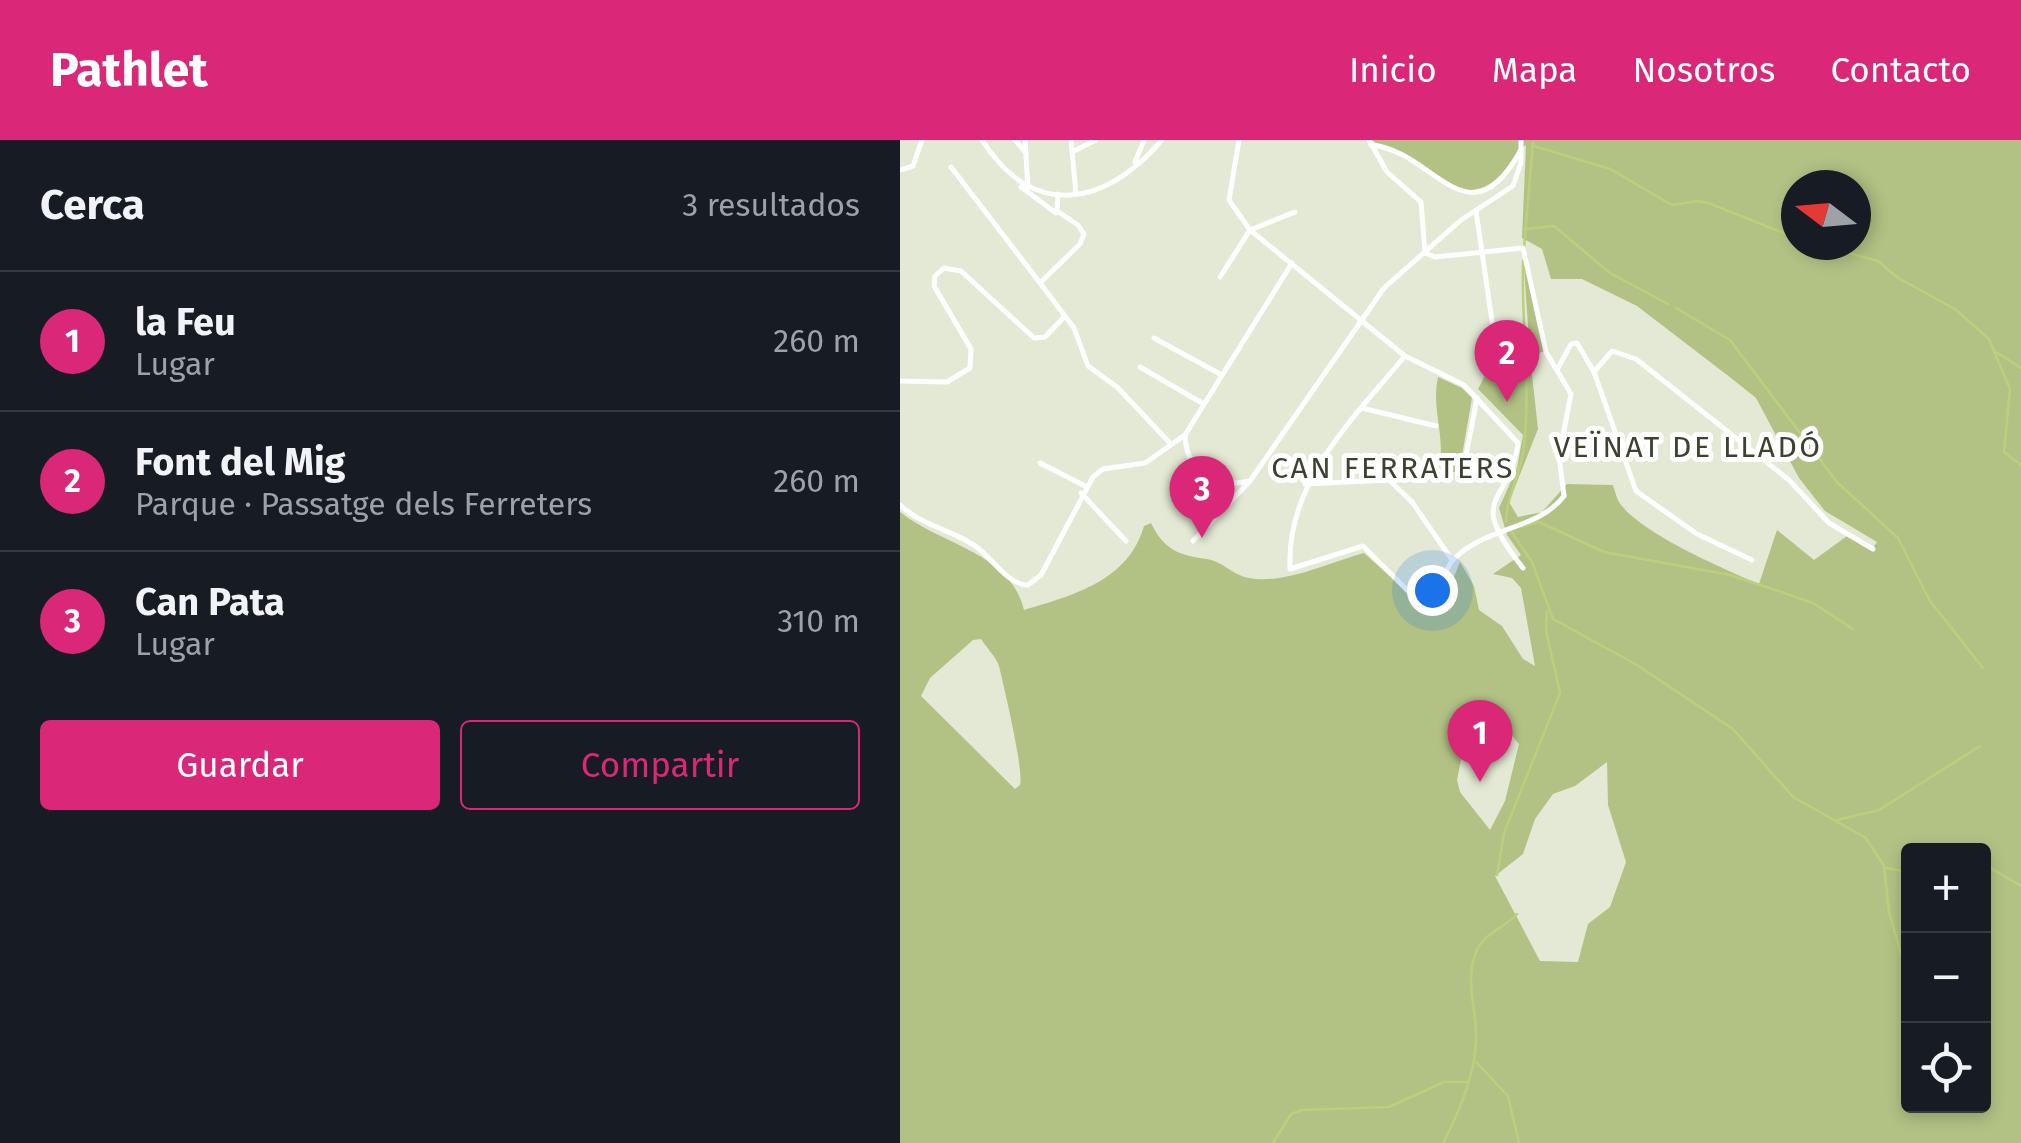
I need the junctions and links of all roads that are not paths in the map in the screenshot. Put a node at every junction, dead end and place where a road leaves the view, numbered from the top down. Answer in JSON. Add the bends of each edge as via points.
{"nodes":[{"id":1,"x":922,"y":140,"type":"edge"},
{"id":2,"x":982,"y":140,"type":"edge"},
{"id":3,"x":1015,"y":140,"type":"edge"},
{"id":4,"x":1025,"y":140,"type":"edge"},
{"id":5,"x":1071,"y":140,"type":"edge"},
{"id":6,"x":1096,"y":140,"type":"edge"},
{"id":7,"x":1144,"y":140,"type":"edge"},
{"id":8,"x":1160,"y":140,"type":"edge"},
{"id":9,"x":1239,"y":140,"type":"edge"},
{"id":10,"x":1521,"y":140,"type":"edge"},
{"id":11,"x":1370,"y":142,"type":"edge"},
{"id":12,"x":1522,"y":149,"type":"junction"},
{"id":13,"x":1072,"y":152,"type":"junction"},
{"id":14,"x":1026,"y":153,"type":"junction"},
{"id":15,"x":1134,"y":165,"type":"junction"},
{"id":16,"x":952,"y":167,"type":"dead end"},
{"id":17,"x":900,"y":170,"type":"edge"},
{"id":18,"x":1019,"y":185,"type":"junction"},
{"id":19,"x":1028,"y":188,"type":"junction"},
{"id":20,"x":1058,"y":194,"type":"junction"},
{"id":21,"x":1076,"y":194,"type":"junction"},
{"id":22,"x":1476,"y":210,"type":"junction"},
{"id":23,"x":1295,"y":212,"type":"dead end"},
{"id":24,"x":1064,"y":216,"type":"junction"},
{"id":25,"x":1250,"y":230,"type":"junction"},
{"id":26,"x":1482,"y":251,"type":"junction"},
{"id":27,"x":1425,"y":253,"type":"junction"},
{"id":28,"x":1292,"y":263,"type":"junction"},
{"id":29,"x":1220,"y":277,"type":"dead end"},
{"id":30,"x":1040,"y":284,"type":"junction"},
{"id":31,"x":1064,"y":317,"type":"junction"},
{"id":32,"x":1363,"y":319,"type":"junction"},
{"id":33,"x":1154,"y":338,"type":"dead end"},
{"id":34,"x":1405,"y":356,"type":"junction"},
{"id":35,"x":1140,"y":367,"type":"dead end"},
{"id":36,"x":1558,"y":368,"type":"junction"},
{"id":37,"x":1499,"y":369,"type":"dead end"},
{"id":38,"x":1594,"y":372,"type":"junction"},
{"id":39,"x":1220,"y":374,"type":"junction"},
{"id":40,"x":900,"y":381,"type":"edge"},
{"id":41,"x":1477,"y":398,"type":"junction"},
{"id":42,"x":1204,"y":404,"type":"junction"},
{"id":43,"x":1362,"y":408,"type":"junction"},
{"id":44,"x":1436,"y":426,"type":"dead end"},
{"id":45,"x":1185,"y":435,"type":"junction"},
{"id":46,"x":1168,"y":442,"type":"junction"},
{"id":47,"x":1040,"y":463,"type":"dead end"},
{"id":48,"x":1464,"y":471,"type":"dead end"},
{"id":49,"x":1250,"y":480,"type":"junction"},
{"id":50,"x":1306,"y":484,"type":"junction"},
{"id":51,"x":1085,"y":486,"type":"junction"},
{"id":52,"x":1080,"y":494,"type":"junction"},
{"id":53,"x":1564,"y":496,"type":"junction"},
{"id":54,"x":1570,"y":502,"type":"dead end"},
{"id":55,"x":900,"y":506,"type":"edge"},
{"id":56,"x":1497,"y":529,"type":"junction"},
{"id":57,"x":1126,"y":541,"type":"dead end"},
{"id":58,"x":1193,"y":541,"type":"dead end"},
{"id":59,"x":1873,"y":549,"type":"dead end"},
{"id":60,"x":1452,"y":560,"type":"junction"},
{"id":61,"x":1752,"y":560,"type":"dead end"},
{"id":62,"x":1523,"y":568,"type":"dead end"}],
"edges":[{"from":1,"to":17,"type":"street","via":[[913,166]]},
{"from":2,"to":18,"type":"street"},
{"from":3,"to":14,"type":"street"},
{"from":4,"to":14,"type":"street"},
{"from":5,"to":13,"type":"street"},
{"from":6,"to":13,"type":"street"},
{"from":7,"to":15,"type":"street"},
{"from":8,"to":15,"type":"street"},
{"from":9,"to":25,"type":"street","via":[[1229,200]]},
{"from":10,"to":12,"type":"street"},
{"from":11,"to":12,"type":"street","via":[[1472,194],[1497,183]]},
{"from":11,"to":27,"type":"street","via":[[1386,172],[1421,202]]},
{"from":12,"to":22,"type":"street","via":[[1513,186]]},
{"from":13,"to":21,"type":"street"},
{"from":14,"to":19,"type":"street"},
{"from":15,"to":21,"type":"street","via":[[1107,186]]},
{"from":16,"to":30,"type":"street"},
{"from":18,"to":19,"type":"street"},
{"from":18,"to":24,"type":"street"},
{"from":19,"to":20,"type":"street"},
{"from":20,"to":21,"type":"street"},
{"from":20,"to":24,"type":"street","via":[[1054,203]]},
{"from":22,"to":26,"type":"street"},
{"from":22,"to":27,"type":"street"},
{"from":23,"to":25,"type":"street"},
{"from":24,"to":30,"type":"street","via":[[1084,234]]},
{"from":25,"to":28,"type":"street"},
{"from":25,"to":29,"type":"street"},
{"from":26,"to":27,"type":"street"},
{"from":26,"to":36,"type":"street","via":[[1523,248],[1546,352]]},
{"from":26,"to":37,"type":"street"},
{"from":27,"to":32,"type":"street","via":[[1384,288]]},
{"from":28,"to":32,"type":"street"},
{"from":28,"to":39,"type":"street"},
{"from":30,"to":31,"type":"street"},
{"from":31,"to":40,"type":"street","via":[[1034,338],[962,271],[944,268],[934,286],[971,350],[970,368],[948,382]]},
{"from":31,"to":46,"type":"street","via":[[1082,342],[1088,366]]},
{"from":32,"to":34,"type":"street"},
{"from":32,"to":49,"type":"street"},
{"from":33,"to":39,"type":"street"},
{"from":34,"to":41,"type":"street"},
{"from":34,"to":43,"type":"street"},
{"from":35,"to":42,"type":"street"},
{"from":36,"to":38,"type":"street","via":[[1577,343]]},
{"from":36,"to":53,"type":"street","via":[[1571,394],[1560,434]]},
{"from":38,"to":59,"type":"street","via":[[1612,351],[1636,359],[1789,480],[1829,522]]},
{"from":38,"to":61,"type":"street","via":[[1636,491],[1698,534]]},
{"from":39,"to":42,"type":"street"},
{"from":41,"to":48,"type":"street"},
{"from":41,"to":56,"type":"street","via":[[1518,443],[1493,502]]},
{"from":42,"to":45,"type":"street"},
{"from":43,"to":44,"type":"street"},
{"from":43,"to":50,"type":"street"},
{"from":45,"to":46,"type":"street"},
{"from":45,"to":49,"type":"street","via":[[1186,453],[1209,480]]},
{"from":46,"to":51,"type":"street","via":[[1145,463],[1103,469]]},
{"from":47,"to":51,"type":"street"},
{"from":49,"to":58,"type":"street"},
{"from":50,"to":60,"type":"street","via":[[1389,480]]},
{"from":50,"to":60,"type":"street","via":[[1289,543],[1290,569],[1362,546],[1426,610],[1434,609]]},
{"from":51,"to":52,"type":"street"},
{"from":52,"to":55,"type":"street","via":[[1040,575],[1024,586],[965,540]]},
{"from":52,"to":57,"type":"street"},
{"from":53,"to":54,"type":"street"},
{"from":53,"to":56,"type":"street","via":[[1550,514]]},
{"from":56,"to":60,"type":"street"},
{"from":56,"to":62,"type":"street"}]}
